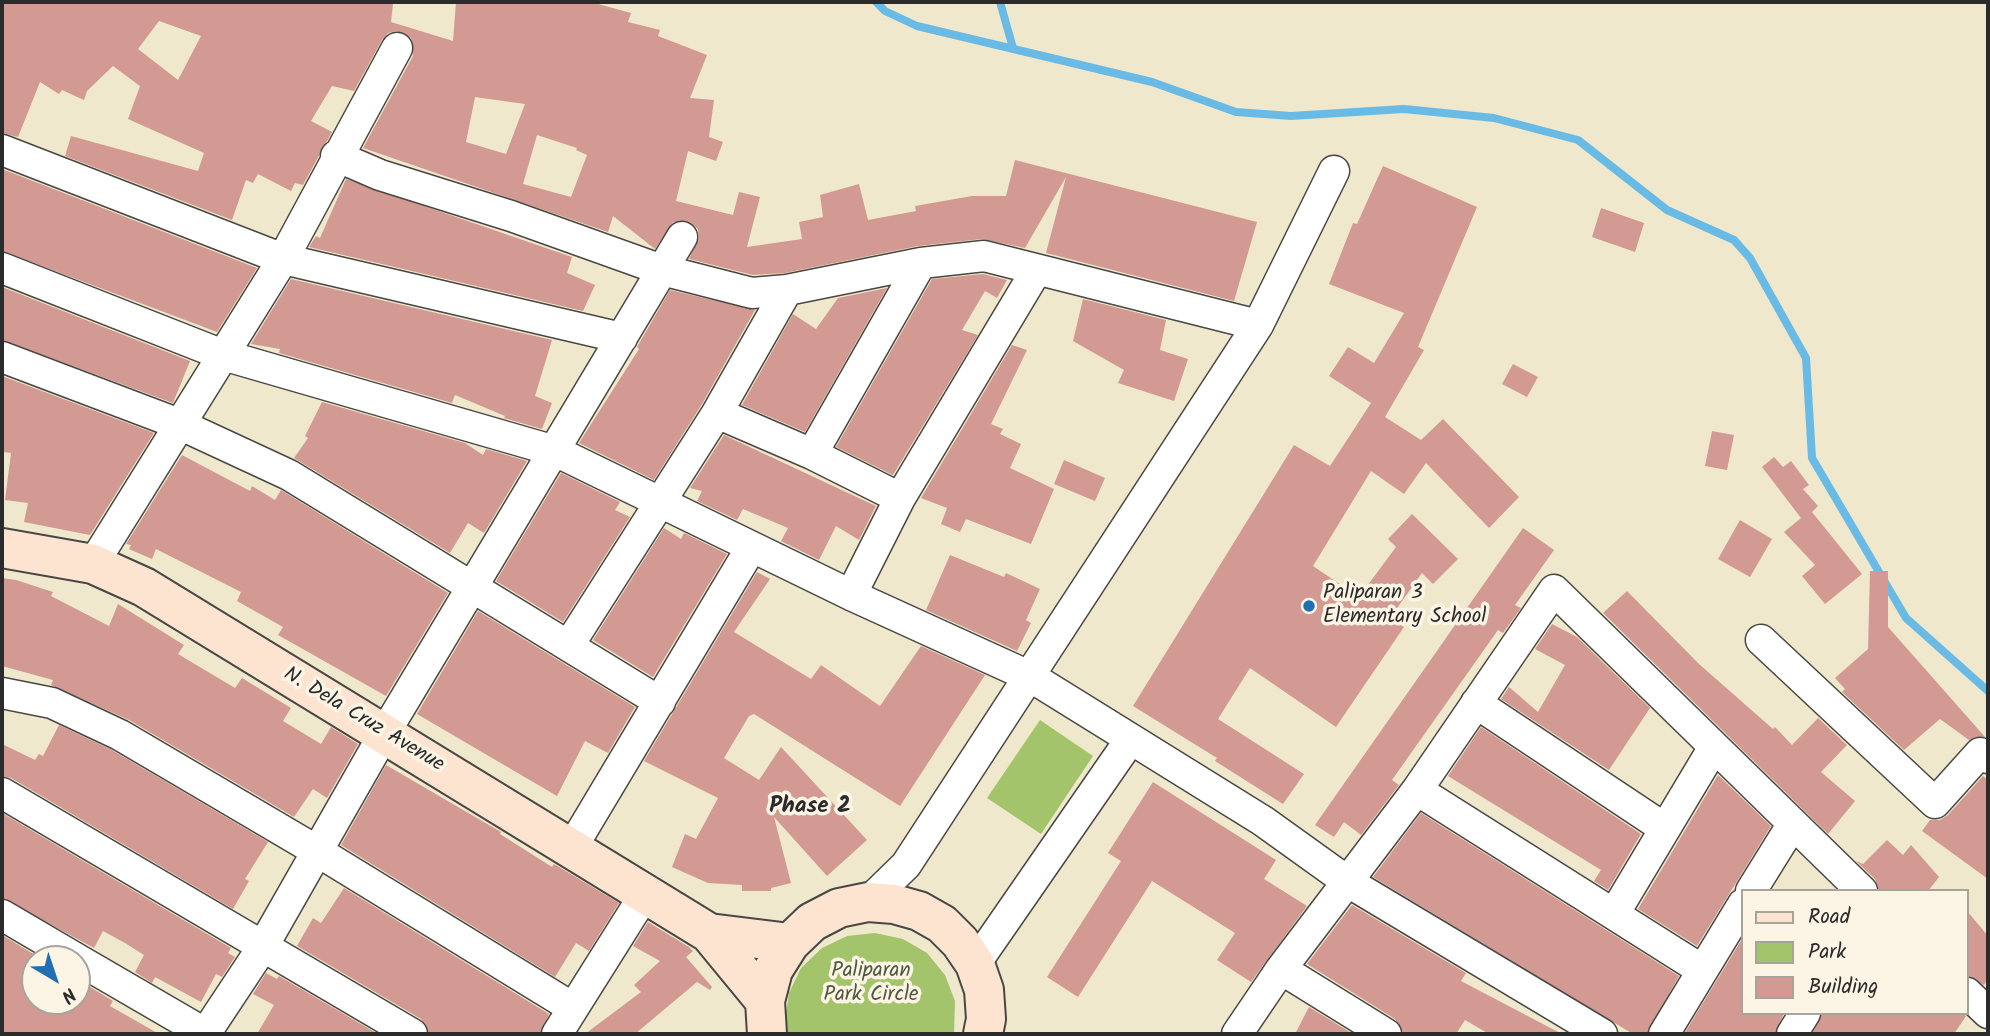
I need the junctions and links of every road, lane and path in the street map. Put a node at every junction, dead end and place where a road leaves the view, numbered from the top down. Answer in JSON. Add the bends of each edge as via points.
{"nodes":[{"id":1,"x":397,"y":48,"type":"dead end"},
{"id":2,"x":2,"y":150,"type":"edge"},
{"id":3,"x":337,"y":156,"type":"junction"},
{"id":4,"x":1334,"y":170,"type":"dead end"},
{"id":5,"x":682,"y":237,"type":"dead end"},
{"id":6,"x":283,"y":259,"type":"junction"},
{"id":7,"x":920,"y":263,"type":"junction"},
{"id":8,"x":2,"y":268,"type":"edge"},
{"id":9,"x":662,"y":270,"type":"junction"},
{"id":10,"x":1036,"y":271,"type":"junction"},
{"id":11,"x":787,"y":290,"type":"junction"},
{"id":12,"x":1258,"y":325,"type":"junction"},
{"id":13,"x":622,"y":338,"type":"junction"},
{"id":14,"x":223,"y":355,"type":"junction"},
{"id":15,"x":2,"y":357,"type":"edge"},
{"id":16,"x":35,"y":369,"type":"junction"},
{"id":17,"x":2,"y":371,"type":"edge"},
{"id":18,"x":717,"y":413,"type":"junction"},
{"id":19,"x":179,"y":424,"type":"junction"},
{"id":20,"x":555,"y":452,"type":"junction"},
{"id":21,"x":812,"y":454,"type":"junction"},
{"id":22,"x":900,"y":498,"type":"junction"},
{"id":23,"x":658,"y":503,"type":"junction"},
{"id":24,"x":2,"y":548,"type":"edge"},
{"id":25,"x":751,"y":548,"type":"junction"},
{"id":26,"x":93,"y":564,"type":"junction"},
{"id":27,"x":474,"y":586,"type":"junction"},
{"id":28,"x":851,"y":595,"type":"junction"},
{"id":29,"x":1761,"y":640,"type":"dead end"},
{"id":30,"x":569,"y":645,"type":"junction"},
{"id":31,"x":1031,"y":677,"type":"junction"},
{"id":32,"x":2,"y":693,"type":"edge"},
{"id":33,"x":660,"y":702,"type":"junction"},
{"id":34,"x":1476,"y":703,"type":"junction"},
{"id":35,"x":384,"y":734,"type":"junction"},
{"id":36,"x":1130,"y":740,"type":"junction"},
{"id":37,"x":1714,"y":747,"type":"junction"},
{"id":38,"x":1988,"y":758,"type":"edge"},
{"id":39,"x":1417,"y":790,"type":"junction"},
{"id":40,"x":2,"y":793,"type":"edge"},
{"id":41,"x":1792,"y":825,"type":"junction"},
{"id":42,"x":1664,"y":828,"type":"junction"},
{"id":43,"x":571,"y":849,"type":"junction"},
{"id":44,"x":317,"y":851,"type":"junction"},
{"id":45,"x":1348,"y":882,"type":"junction"},
{"id":46,"x":1752,"y":889,"type":"edge"},
{"id":47,"x":1860,"y":889,"type":"edge"},
{"id":48,"x":645,"y":894,"type":"junction"},
{"id":49,"x":868,"y":902,"type":"junction"},
{"id":50,"x":1742,"y":906,"type":"edge"},
{"id":51,"x":1614,"y":914,"type":"junction"},
{"id":52,"x":2,"y":915,"type":"edge"},
{"id":53,"x":709,"y":933,"type":"junction"},
{"id":54,"x":790,"y":943,"type":"junction"},
{"id":55,"x":53,"y":945,"type":"edge"},
{"id":56,"x":262,"y":948,"type":"junction"},
{"id":57,"x":975,"y":964,"type":"junction"},
{"id":58,"x":91,"y":967,"type":"edge"},
{"id":59,"x":1281,"y":969,"type":"junction"},
{"id":60,"x":1702,"y":970,"type":"junction"},
{"id":61,"x":1969,"y":995,"type":"edge"},
{"id":62,"x":573,"y":1008,"type":"junction"},
{"id":63,"x":1988,"y":1013,"type":"edge"},
{"id":64,"x":766,"y":1017,"type":"edge"},
{"id":65,"x":206,"y":1034,"type":"edge"},
{"id":66,"x":412,"y":1034,"type":"edge"},
{"id":67,"x":557,"y":1034,"type":"edge"},
{"id":68,"x":983,"y":1034,"type":"edge"},
{"id":69,"x":1237,"y":1034,"type":"edge"},
{"id":70,"x":1386,"y":1034,"type":"edge"},
{"id":71,"x":1602,"y":1034,"type":"edge"},
{"id":72,"x":1664,"y":1034,"type":"edge"}],
"edges":[{"from":1,"to":3,"type":"street"},
{"from":2,"to":6,"type":"street"},
{"from":3,"to":6,"type":"street"},
{"from":3,"to":9,"type":"street","via":[[391,179]]},
{"from":4,"to":12,"type":"street"},
{"from":5,"to":9,"type":"street"},
{"from":6,"to":13,"type":"street"},
{"from":6,"to":14,"type":"street"},
{"from":7,"to":10,"type":"street","via":[[984,256]]},
{"from":7,"to":11,"type":"street"},
{"from":7,"to":21,"type":"street"},
{"from":8,"to":14,"type":"street"},
{"from":9,"to":11,"type":"street","via":[[752,293]]},
{"from":9,"to":13,"type":"street"},
{"from":10,"to":12,"type":"street"},
{"from":10,"to":22,"type":"street"},
{"from":11,"to":18,"type":"street"},
{"from":12,"to":31,"type":"street"},
{"from":13,"to":20,"type":"street"},
{"from":14,"to":19,"type":"street"},
{"from":14,"to":20,"type":"street"},
{"from":15,"to":16,"type":"street"},
{"from":16,"to":17,"type":"street"},
{"from":16,"to":19,"type":"street"},
{"from":18,"to":21,"type":"street"},
{"from":18,"to":23,"type":"street"},
{"from":19,"to":26,"type":"street"},
{"from":19,"to":27,"type":"street","via":[[289,475]]},
{"from":20,"to":23,"type":"street"},
{"from":20,"to":27,"type":"street"},
{"from":21,"to":22,"type":"street"},
{"from":22,"to":28,"type":"street"},
{"from":23,"to":25,"type":"street"},
{"from":23,"to":30,"type":"street"},
{"from":24,"to":26,"type":"street","name":"N. Dela Cruz Avenue"},
{"from":25,"to":28,"type":"street"},
{"from":25,"to":33,"type":"street"},
{"from":26,"to":35,"type":"street","name":"N. Dela Cruz Avenue","via":[[144,587]]},
{"from":27,"to":30,"type":"street"},
{"from":27,"to":35,"type":"street"},
{"from":28,"to":31,"type":"street"},
{"from":29,"to":38,"type":"street","via":[[1935,803],[1980,753]]},
{"from":30,"to":33,"type":"street"},
{"from":31,"to":36,"type":"street"},
{"from":31,"to":49,"type":"street","via":[[906,865]]},
{"from":32,"to":44,"type":"street","via":[[52,703],[120,735]]},
{"from":33,"to":43,"type":"street"},
{"from":34,"to":37,"type":"street","via":[[1554,590]]},
{"from":34,"to":39,"type":"street"},
{"from":34,"to":42,"type":"street"},
{"from":35,"to":43,"type":"street","name":"N. Dela Cruz Avenue"},
{"from":35,"to":44,"type":"street"},
{"from":36,"to":45,"type":"street","via":[[1263,821]]},
{"from":36,"to":57,"type":"street"},
{"from":37,"to":41,"type":"street"},
{"from":37,"to":42,"type":"street"},
{"from":39,"to":45,"type":"street"},
{"from":39,"to":51,"type":"street"},
{"from":40,"to":56,"type":"street"},
{"from":41,"to":46,"type":"street"},
{"from":41,"to":47,"type":"street"},
{"from":42,"to":51,"type":"street"},
{"from":43,"to":48,"type":"street","name":"N. Dela Cruz Avenue"},
{"from":44,"to":56,"type":"street"},
{"from":44,"to":62,"type":"street"},
{"from":45,"to":59,"type":"street"},
{"from":45,"to":71,"type":"street"},
{"from":48,"to":53,"type":"street","name":"N. Dela Cruz Avenue"},
{"from":48,"to":62,"type":"street"},
{"from":49,"to":54,"type":"street","via":[[839,908],[812,922]]},
{"from":49,"to":57,"type":"street","via":[[894,904],[930,918],[960,942]]},
{"from":50,"to":60,"type":"street"},
{"from":51,"to":60,"type":"street"},
{"from":52,"to":55,"type":"street"},
{"from":53,"to":54,"type":"street","name":"N. Dela Cruz Avenue"},
{"from":53,"to":64,"type":"street","name":"N. Dela Cruz Avenue"},
{"from":54,"to":64,"type":"street","via":[[773,970]]},
{"from":56,"to":65,"type":"street"},
{"from":56,"to":66,"type":"street"},
{"from":57,"to":68,"type":"street","via":[[984,990]]},
{"from":58,"to":65,"type":"street"},
{"from":59,"to":69,"type":"street"},
{"from":59,"to":70,"type":"street"},
{"from":60,"to":72,"type":"street"},
{"from":61,"to":63,"type":"street"},
{"from":62,"to":67,"type":"street"}]}
